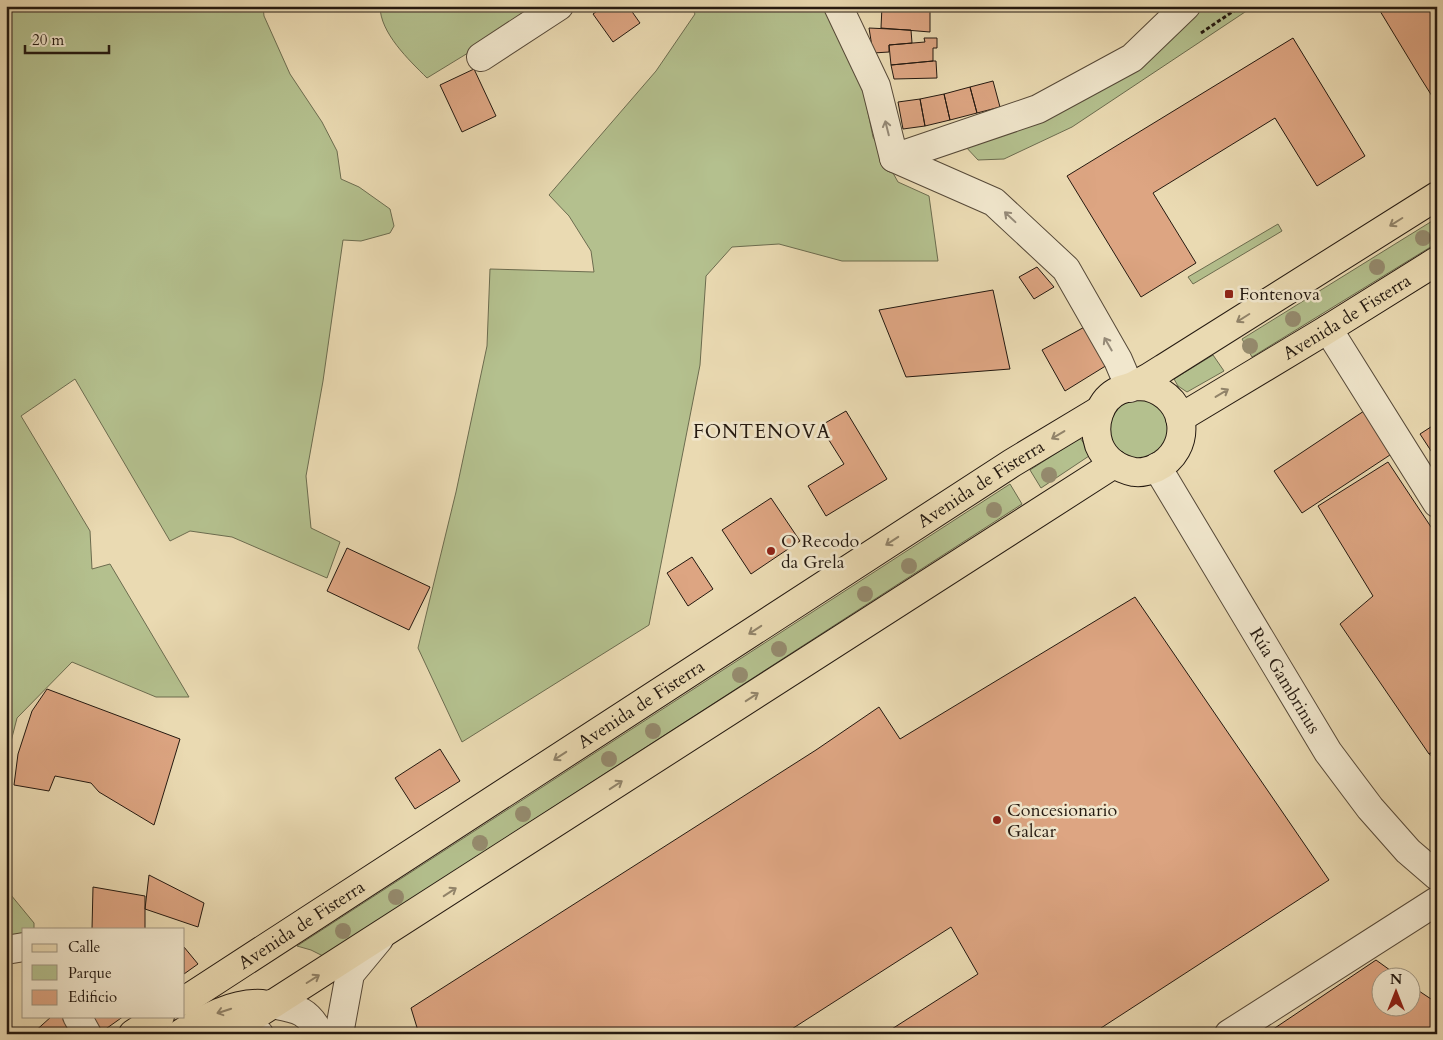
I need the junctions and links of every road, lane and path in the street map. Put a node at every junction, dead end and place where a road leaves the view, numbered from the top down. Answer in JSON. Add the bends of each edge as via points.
{"nodes":[{"id":1,"x":559,"y":6,"type":"edge"},
{"id":2,"x":838,"y":6,"type":"edge"},
{"id":3,"x":1186,"y":6,"type":"edge"},
{"id":4,"x":481,"y":57,"type":"dead end"},
{"id":5,"x":894,"y":158,"type":"junction"},
{"id":6,"x":1437,"y":196,"type":"edge"},
{"id":7,"x":1437,"y":261,"type":"edge"},
{"id":8,"x":1328,"y":329,"type":"junction"},
{"id":9,"x":1132,"y":387,"type":"junction"},
{"id":10,"x":1100,"y":410,"type":"junction"},
{"id":11,"x":1180,"y":418,"type":"junction"},
{"id":12,"x":1114,"y":464,"type":"junction"},
{"id":13,"x":1158,"y":467,"type":"junction"},
{"id":14,"x":1437,"y":503,"type":"edge"},
{"id":15,"x":1437,"y":876,"type":"edge"},
{"id":16,"x":1437,"y":901,"type":"edge"},
{"id":17,"x":382,"y":935,"type":"junction"},
{"id":18,"x":22,"y":947,"type":"edge"},
{"id":19,"x":6,"y":950,"type":"edge"},
{"id":20,"x":185,"y":1000,"type":"edge"},
{"id":21,"x":271,"y":1004,"type":"junction"},
{"id":22,"x":78,"y":1018,"type":"edge"},
{"id":23,"x":157,"y":1018,"type":"edge"},
{"id":24,"x":87,"y":1034,"type":"edge"},
{"id":25,"x":133,"y":1034,"type":"edge"},
{"id":26,"x":180,"y":1034,"type":"edge"},
{"id":27,"x":226,"y":1034,"type":"edge"},
{"id":28,"x":247,"y":1034,"type":"edge"},
{"id":29,"x":259,"y":1034,"type":"edge"},
{"id":30,"x":320,"y":1034,"type":"edge"},
{"id":31,"x":339,"y":1034,"type":"edge"},
{"id":32,"x":1229,"y":1034,"type":"edge"}],
"edges":[{"from":1,"to":4,"type":"street"},
{"from":5,"to":2,"type":"street","one_way":true,"via":[[876,86]]},
{"from":3,"to":5,"type":"street","via":[[1132,58],[1038,109]]},
{"from":9,"to":5,"type":"street","one_way":true,"via":[[1066,269],[994,202]]},
{"from":6,"to":9,"type":"main road","name":"Avenida de Fisterra","one_way":true},
{"from":7,"to":8,"type":"main road","name":"Avenida de Fisterra"},
{"from":11,"to":8,"type":"main road","name":"Avenida de Fisterra","one_way":true},
{"from":8,"to":14,"type":"street"},
{"from":9,"to":10,"type":"main road","name":"Avenida de Fisterra","via":[[1108,398]]},
{"from":9,"to":11,"type":"main road","via":[[1148,387],[1161,392],[1172,402]]},
{"from":10,"to":12,"type":"main road","via":[[1096,437],[1101,450]]},
{"from":10,"to":20,"type":"main road","name":"Avenida de Fisterra","one_way":true,"via":[[1012,463]]},
{"from":11,"to":13,"type":"main road","via":[[1180,442],[1174,455]]},
{"from":12,"to":13,"type":"main road","via":[[1136,472]]},
{"from":17,"to":12,"type":"main road","one_way":true},
{"from":13,"to":15,"type":"street","name":"Rúa Gambrinus","via":[[1328,752],[1370,808],[1408,851]]},
{"from":16,"to":32,"type":"street"},
{"from":21,"to":17,"type":"main road","one_way":true},
{"from":17,"to":31,"type":"street","via":[[350,974]]},
{"from":18,"to":19,"type":"street"},
{"from":21,"to":26,"type":"main road","one_way":true,"via":[[249,1003],[206,1018]]},
{"from":21,"to":27,"type":"main road"},
{"from":21,"to":30,"type":"street","via":[[296,1009],[312,1020]]},
{"from":22,"to":24,"type":"street"},
{"from":23,"to":25,"type":"main road"},
{"from":28,"to":29,"type":"street"}]}
